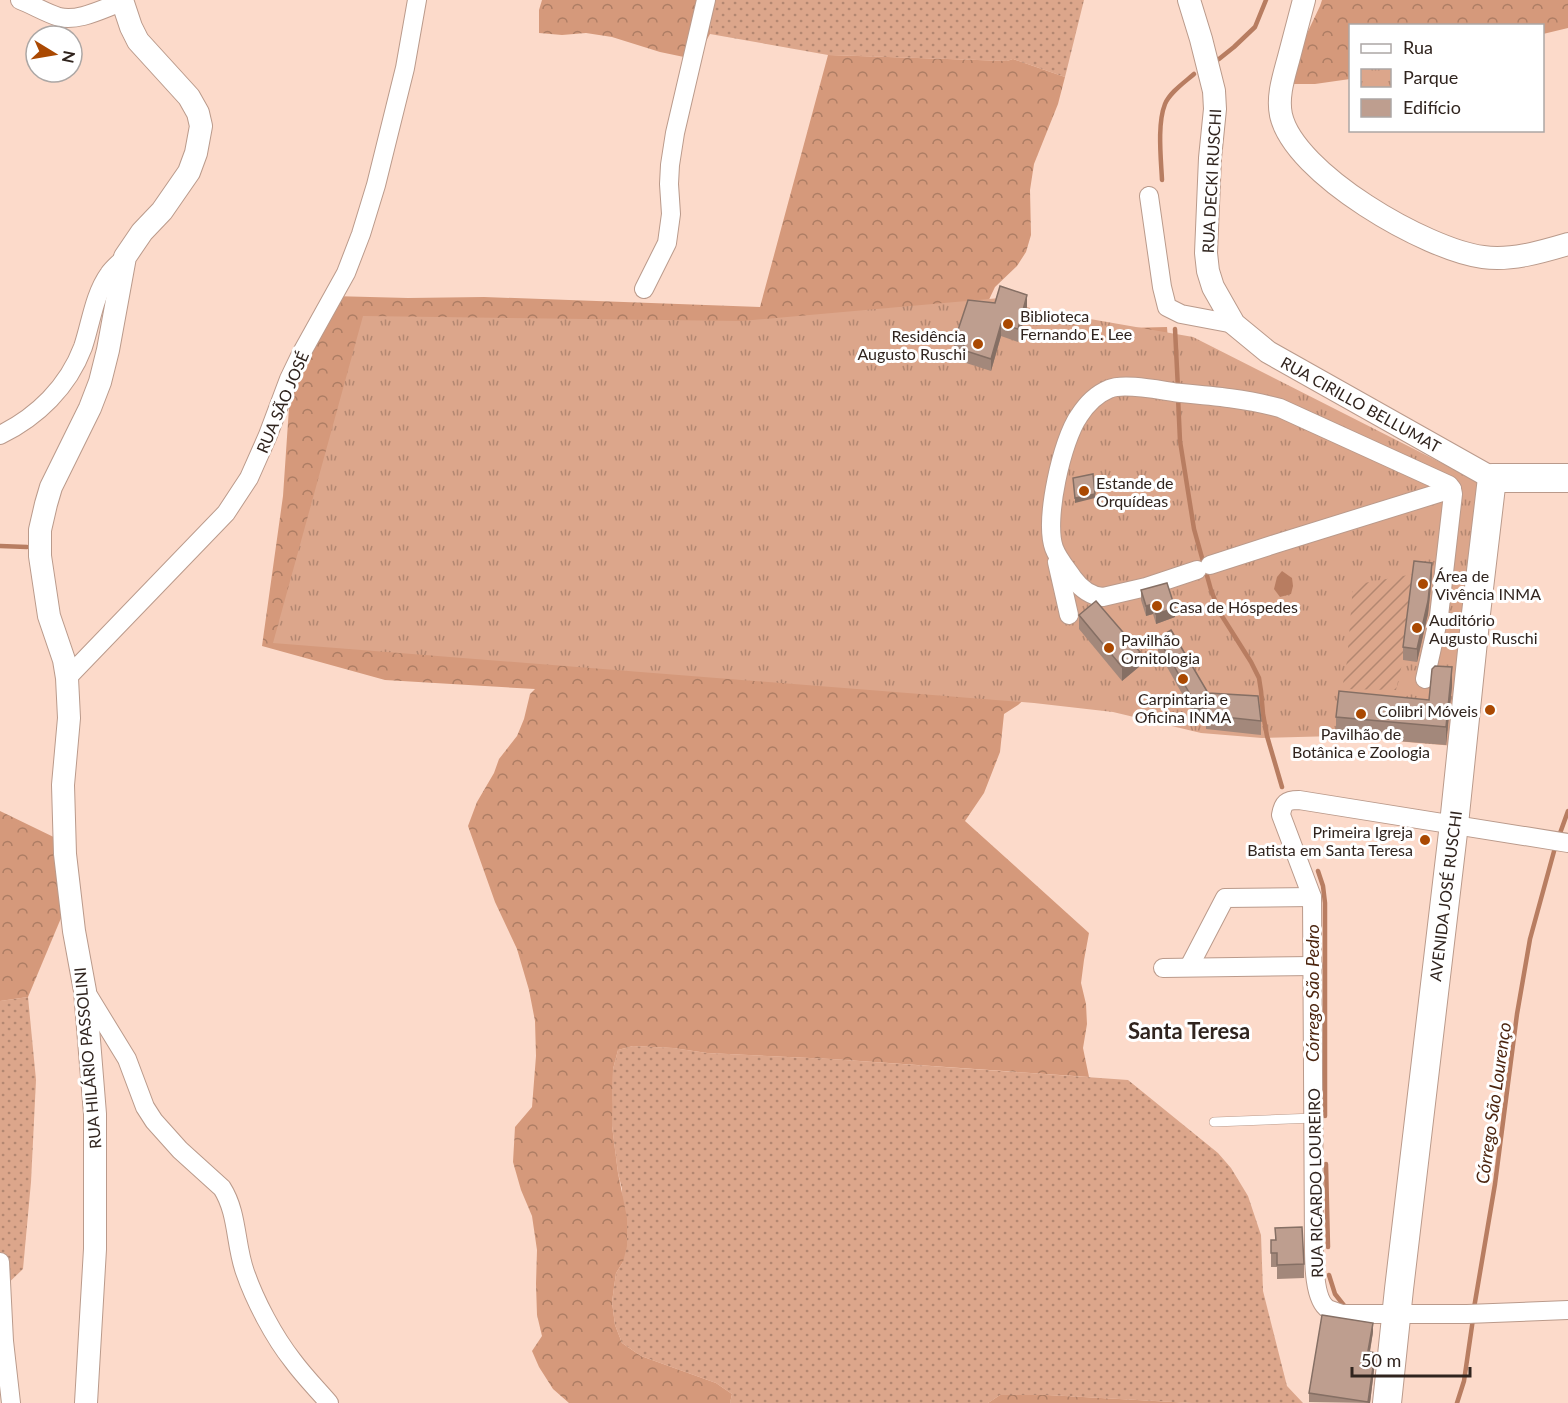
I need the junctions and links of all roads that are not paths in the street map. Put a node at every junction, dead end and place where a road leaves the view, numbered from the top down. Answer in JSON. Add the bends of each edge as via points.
{"nodes":[{"id":1,"x":20,"y":0,"type":"edge"},
{"id":2,"x":417,"y":0,"type":"edge"},
{"id":3,"x":706,"y":0,"type":"edge"},
{"id":4,"x":1189,"y":0,"type":"edge"},
{"id":5,"x":1304,"y":0,"type":"edge"},
{"id":6,"x":122,"y":1,"type":"edge"},
{"id":7,"x":1149,"y":196,"type":"dead end"},
{"id":8,"x":1568,"y":244,"type":"edge"},
{"id":9,"x":125,"y":257,"type":"junction"},
{"id":10,"x":644,"y":290,"type":"dead end"},
{"id":11,"x":1234,"y":324,"type":"junction"},
{"id":12,"x":0,"y":435,"type":"edge"},
{"id":13,"x":1492,"y":478,"type":"junction"},
{"id":14,"x":1568,"y":478,"type":"edge"},
{"id":15,"x":1452,"y":489,"type":"junction"},
{"id":16,"x":1054,"y":549,"type":"junction"},
{"id":17,"x":1070,"y":615,"type":"dead end"},
{"id":18,"x":1439,"y":616,"type":"junction"},
{"id":19,"x":1475,"y":622,"type":"junction"},
{"id":20,"x":67,"y":678,"type":"junction"},
{"id":21,"x":1425,"y":679,"type":"dead end"},
{"id":22,"x":1454,"y":824,"type":"junction"},
{"id":23,"x":1559,"y":841,"type":"edge"},
{"id":24,"x":1312,"y":897,"type":"junction"},
{"id":25,"x":1313,"y":966,"type":"junction"},
{"id":26,"x":1189,"y":967,"type":"junction"},
{"id":27,"x":1163,"y":968,"type":"dead end"},
{"id":28,"x":85,"y":991,"type":"junction"},
{"id":29,"x":1314,"y":1118,"type":"junction"},
{"id":30,"x":1215,"y":1122,"type":"dead end"},
{"id":31,"x":0,"y":1262,"type":"edge"},
{"id":32,"x":1568,"y":1310,"type":"edge"},
{"id":33,"x":1396,"y":1314,"type":"junction"},
{"id":34,"x":11,"y":1403,"type":"edge"},
{"id":35,"x":86,"y":1403,"type":"edge"},
{"id":36,"x":329,"y":1403,"type":"edge"},
{"id":37,"x":1387,"y":1403,"type":"edge"}],
"edges":[{"from":1,"to":6,"type":"street","via":[[66,18]]},
{"from":2,"to":20,"type":"street","name":"RUA SÃO JOSÉ","via":[[405,68],[362,234],[346,273],[289,379],[249,478],[226,513]]},
{"from":3,"to":10,"type":"street","via":[[675,133],[667,243]]},
{"from":4,"to":11,"type":"street","name":"RUA DECKI RUSCHI","via":[[1214,91],[1208,271]]},
{"from":5,"to":8,"type":"street","via":[[1280,94],[1281,113],[1289,135],[1317,169],[1400,226],[1454,249],[1501,259]]},
{"from":6,"to":9,"type":"street","via":[[138,41],[189,97],[201,126],[189,172]]},
{"from":7,"to":11,"type":"street","via":[[1167,307],[1181,314]]},
{"from":9,"to":12,"type":"street","via":[[102,285],[83,346],[67,380],[47,403]]},
{"from":9,"to":20,"type":"street","name":"RUA HILÁRIO PASSOLINI","via":[[100,382],[51,487],[40,530],[49,616]]},
{"from":11,"to":13,"type":"street","name":"RUA CIRILLO BELLUMAT","via":[[1268,352]]},
{"from":13,"to":14,"type":"main road"},
{"from":13,"to":19,"type":"main road","name":"AVENIDA JOSÉ RUSCHI"},
{"from":15,"to":16,"type":"street","via":[[1146,587],[1103,597],[1077,583]]},
{"from":15,"to":16,"type":"street","via":[[1280,408],[1260,402],[1121,386],[1109,388],[1088,404],[1067,438],[1054,498]]},
{"from":15,"to":18,"type":"street"},
{"from":16,"to":17,"type":"street"},
{"from":18,"to":19,"type":"lane"},
{"from":18,"to":21,"type":"street"},
{"from":19,"to":22,"type":"main road","name":"AVENIDA JOSÉ RUSCHI"},
{"from":20,"to":28,"type":"street","name":"RUA HILÁRIO PASSOLINI","via":[[65,854]]},
{"from":22,"to":23,"type":"street"},
{"from":22,"to":24,"type":"street","name":"RUA RICARDO LOUREIRO","via":[[1293,800],[1285,802],[1281,815]]},
{"from":22,"to":33,"type":"main road","name":"AVENIDA JOSÉ RUSCHI"},
{"from":24,"to":25,"type":"street","name":"RUA RICARDO LOUREIRO"},
{"from":24,"to":26,"type":"street","via":[[1225,898]]},
{"from":25,"to":26,"type":"street"},
{"from":25,"to":29,"type":"street","name":"RUA RICARDO LOUREIRO"},
{"from":26,"to":27,"type":"street"},
{"from":28,"to":35,"type":"street","name":"RUA HILÁRIO PASSOLINI","via":[[95,1114],[95,1249]]},
{"from":28,"to":36,"type":"street","via":[[127,1059],[154,1121],[222,1188],[232,1208],[244,1269],[261,1308],[293,1362]]},
{"from":29,"to":30,"type":"lane"},
{"from":29,"to":33,"type":"street","name":"RUA RICARDO LOUREIRO","via":[[1314,1264],[1322,1303],[1342,1314]]},
{"from":31,"to":34,"type":"street"},
{"from":32,"to":33,"type":"street"},
{"from":33,"to":37,"type":"main road","name":"AVENIDA JOSÉ RUSCHI"}]}
